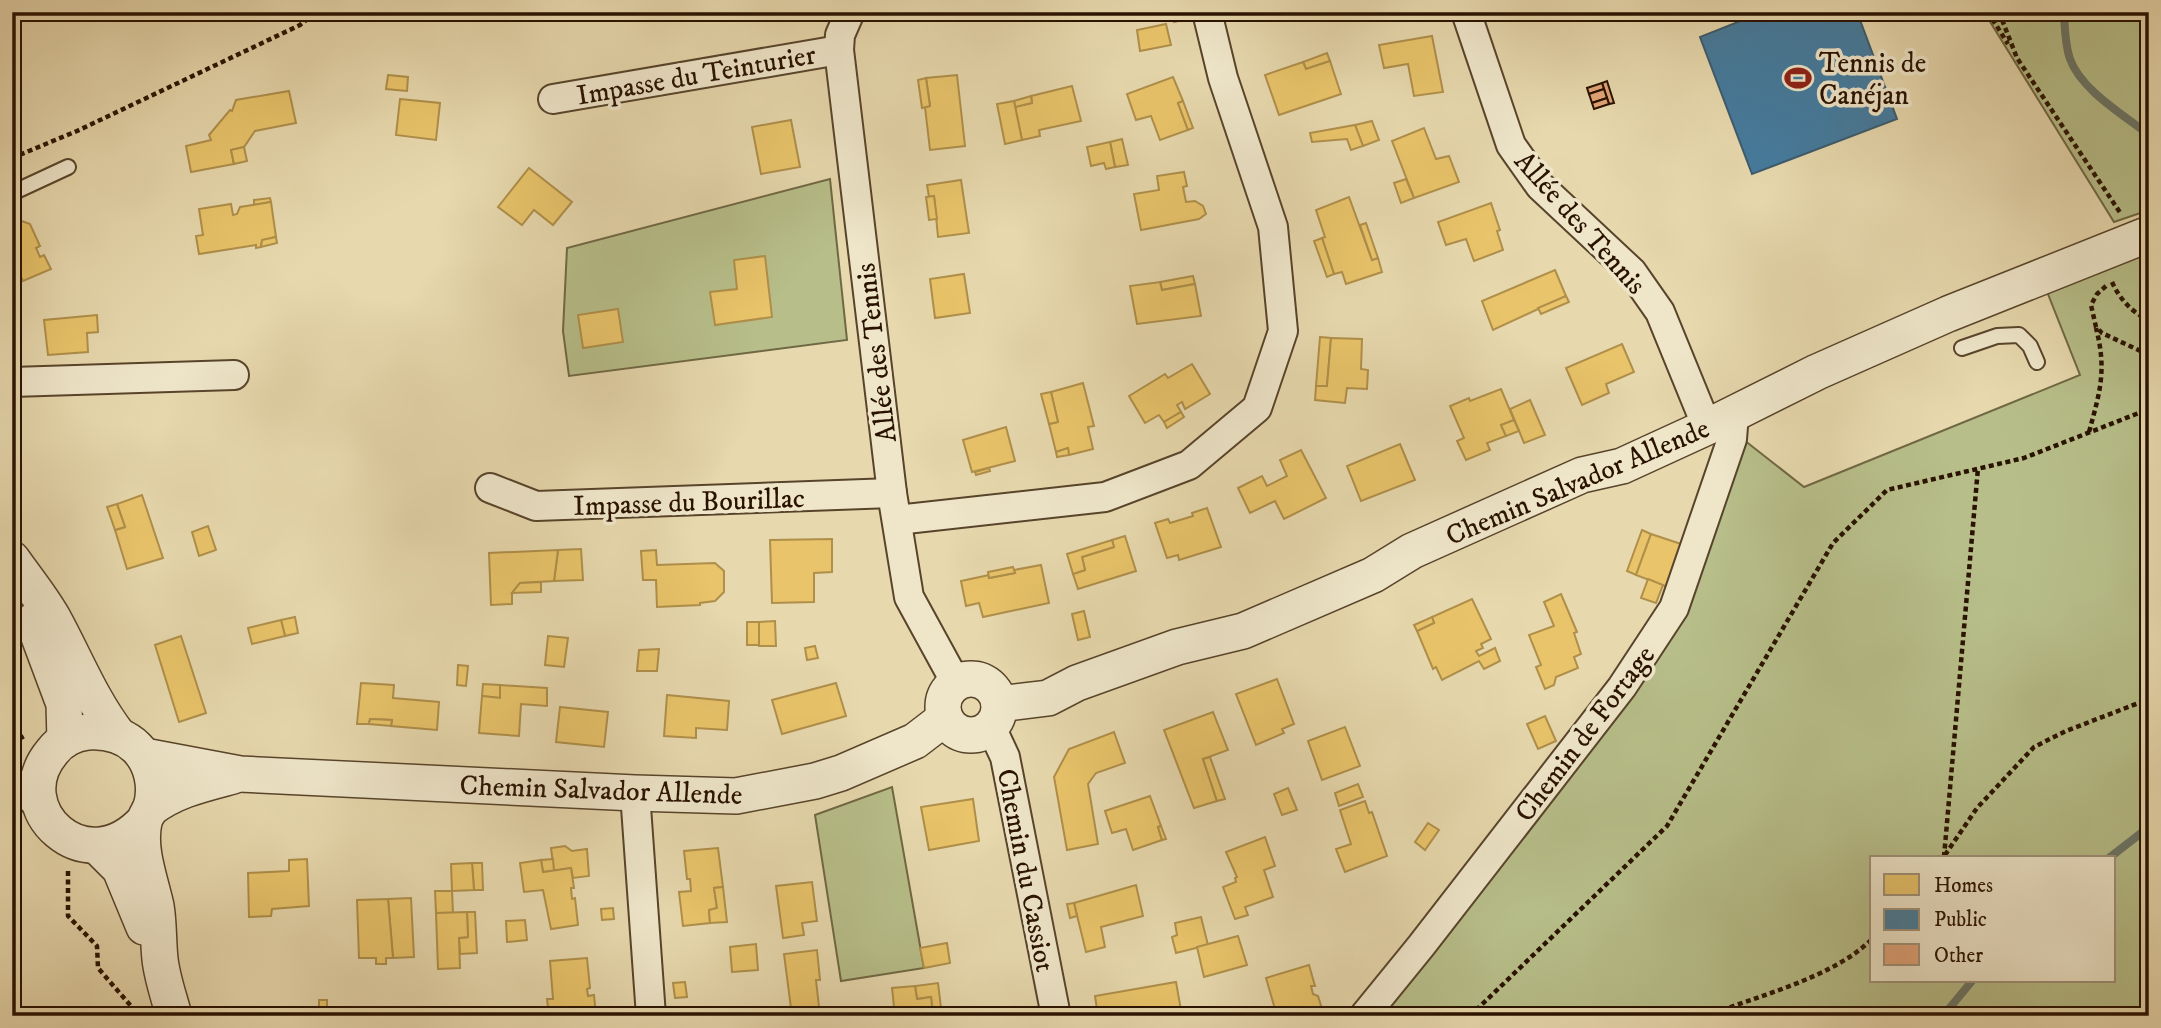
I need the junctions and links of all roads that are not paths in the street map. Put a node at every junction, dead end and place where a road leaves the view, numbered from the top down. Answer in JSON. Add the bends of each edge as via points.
{"nodes":[{"id":1,"x":1207,"y":12,"type":"edge"},
{"id":2,"x":1466,"y":12,"type":"edge"},
{"id":3,"x":841,"y":27,"type":"edge"},
{"id":4,"x":553,"y":99,"type":"dead end"},
{"id":5,"x":68,"y":167,"type":"dead end"},
{"id":6,"x":12,"y":193,"type":"edge"},
{"id":7,"x":2141,"y":237,"type":"edge"},
{"id":8,"x":1962,"y":348,"type":"dead end"},
{"id":9,"x":2037,"y":362,"type":"dead end"},
{"id":10,"x":234,"y":374,"type":"dead end"},
{"id":11,"x":12,"y":382,"type":"edge"},
{"id":12,"x":1721,"y":421,"type":"junction"},
{"id":13,"x":490,"y":488,"type":"dead end"},
{"id":14,"x":894,"y":507,"type":"junction"},
{"id":15,"x":12,"y":561,"type":"edge"},
{"id":16,"x":956,"y":683,"type":"junction"},
{"id":17,"x":995,"y":716,"type":"junction"},
{"id":18,"x":945,"y":718,"type":"junction"},
{"id":19,"x":131,"y":746,"type":"junction"},
{"id":20,"x":56,"y":749,"type":"junction"},
{"id":21,"x":12,"y":767,"type":"edge"},
{"id":22,"x":240,"y":774,"type":"junction"},
{"id":23,"x":12,"y":780,"type":"edge"},
{"id":24,"x":635,"y":793,"type":"junction"},
{"id":25,"x":42,"y":809,"type":"junction"},
{"id":26,"x":147,"y":815,"type":"junction"},
{"id":27,"x":83,"y":854,"type":"junction"},
{"id":28,"x":160,"y":961,"type":"junction"},
{"id":29,"x":174,"y":1016,"type":"edge"},
{"id":30,"x":651,"y":1016,"type":"edge"},
{"id":31,"x":1056,"y":1016,"type":"edge"},
{"id":32,"x":1364,"y":1016,"type":"edge"}],
"edges":[{"from":1,"to":14,"type":"street","name":"Impasse du Bourillac","via":[[1223,78],[1273,227],[1283,331],[1256,408],[1189,465],[1105,497]]},
{"from":2,"to":12,"type":"street","name":"Allée des Tennis","via":[[1511,145],[1540,186],[1632,272],[1660,312]]},
{"from":3,"to":4,"type":"street","name":"Impasse du Teinturier"},
{"from":3,"to":14,"type":"street","name":"Allée des Tennis"},
{"from":5,"to":6,"type":"lane"},
{"from":7,"to":12,"type":"street","name":"Chemin Salvador Allende","via":[[1936,319],[1816,372]]},
{"from":8,"to":9,"type":"lane","via":[[1997,336],[2019,335]]},
{"from":10,"to":11,"type":"street"},
{"from":12,"to":17,"type":"street","name":"Chemin Salvador Allende","via":[[1622,466],[1582,475],[1243,631],[1177,647]]},
{"from":12,"to":32,"type":"street","name":"Chemin de Fortage","via":[[1732,439],[1674,608],[1622,687]]},
{"from":13,"to":14,"type":"street","name":"Impasse du Bourillac","via":[[536,506]]},
{"from":14,"to":16,"type":"street","name":"Allée des Tennis","via":[[909,597]]},
{"from":15,"to":19,"type":"street","via":[[52,617],[102,714]]},
{"from":15,"to":20,"type":"street","via":[[64,704]]},
{"from":16,"to":17,"type":"street","via":[[966,679],[988,685],[995,693]]},
{"from":16,"to":18,"type":"street","via":[[944,699]]},
{"from":17,"to":18,"type":"street","via":[[979,735],[953,729]]},
{"from":17,"to":31,"type":"street","name":"Chemin du Cassiot"},
{"from":18,"to":24,"type":"street","name":"Chemin Salvador Allende","via":[[915,741],[880,758],[815,781],[736,796]]},
{"from":19,"to":20,"type":"street","via":[[101,731],[82,732]]},
{"from":19,"to":22,"type":"street","name":"Chemin Salvador Allende"},
{"from":19,"to":26,"type":"street","via":[[153,782]]},
{"from":20,"to":21,"type":"street"},
{"from":20,"to":25,"type":"street","via":[[40,774]]},
{"from":22,"to":24,"type":"street","name":"Chemin Salvador Allende"},
{"from":22,"to":26,"type":"street","name":"Chemin Salvador Allende","via":[[167,796]]},
{"from":23,"to":25,"type":"street"},
{"from":24,"to":30,"type":"street"},
{"from":25,"to":27,"type":"street","via":[[51,825],[80,844]]},
{"from":26,"to":27,"type":"street","via":[[123,840]]},
{"from":26,"to":28,"type":"street","via":[[145,859],[157,909]]},
{"from":27,"to":28,"type":"street","via":[[120,869]]},
{"from":28,"to":29,"type":"street"}]}
